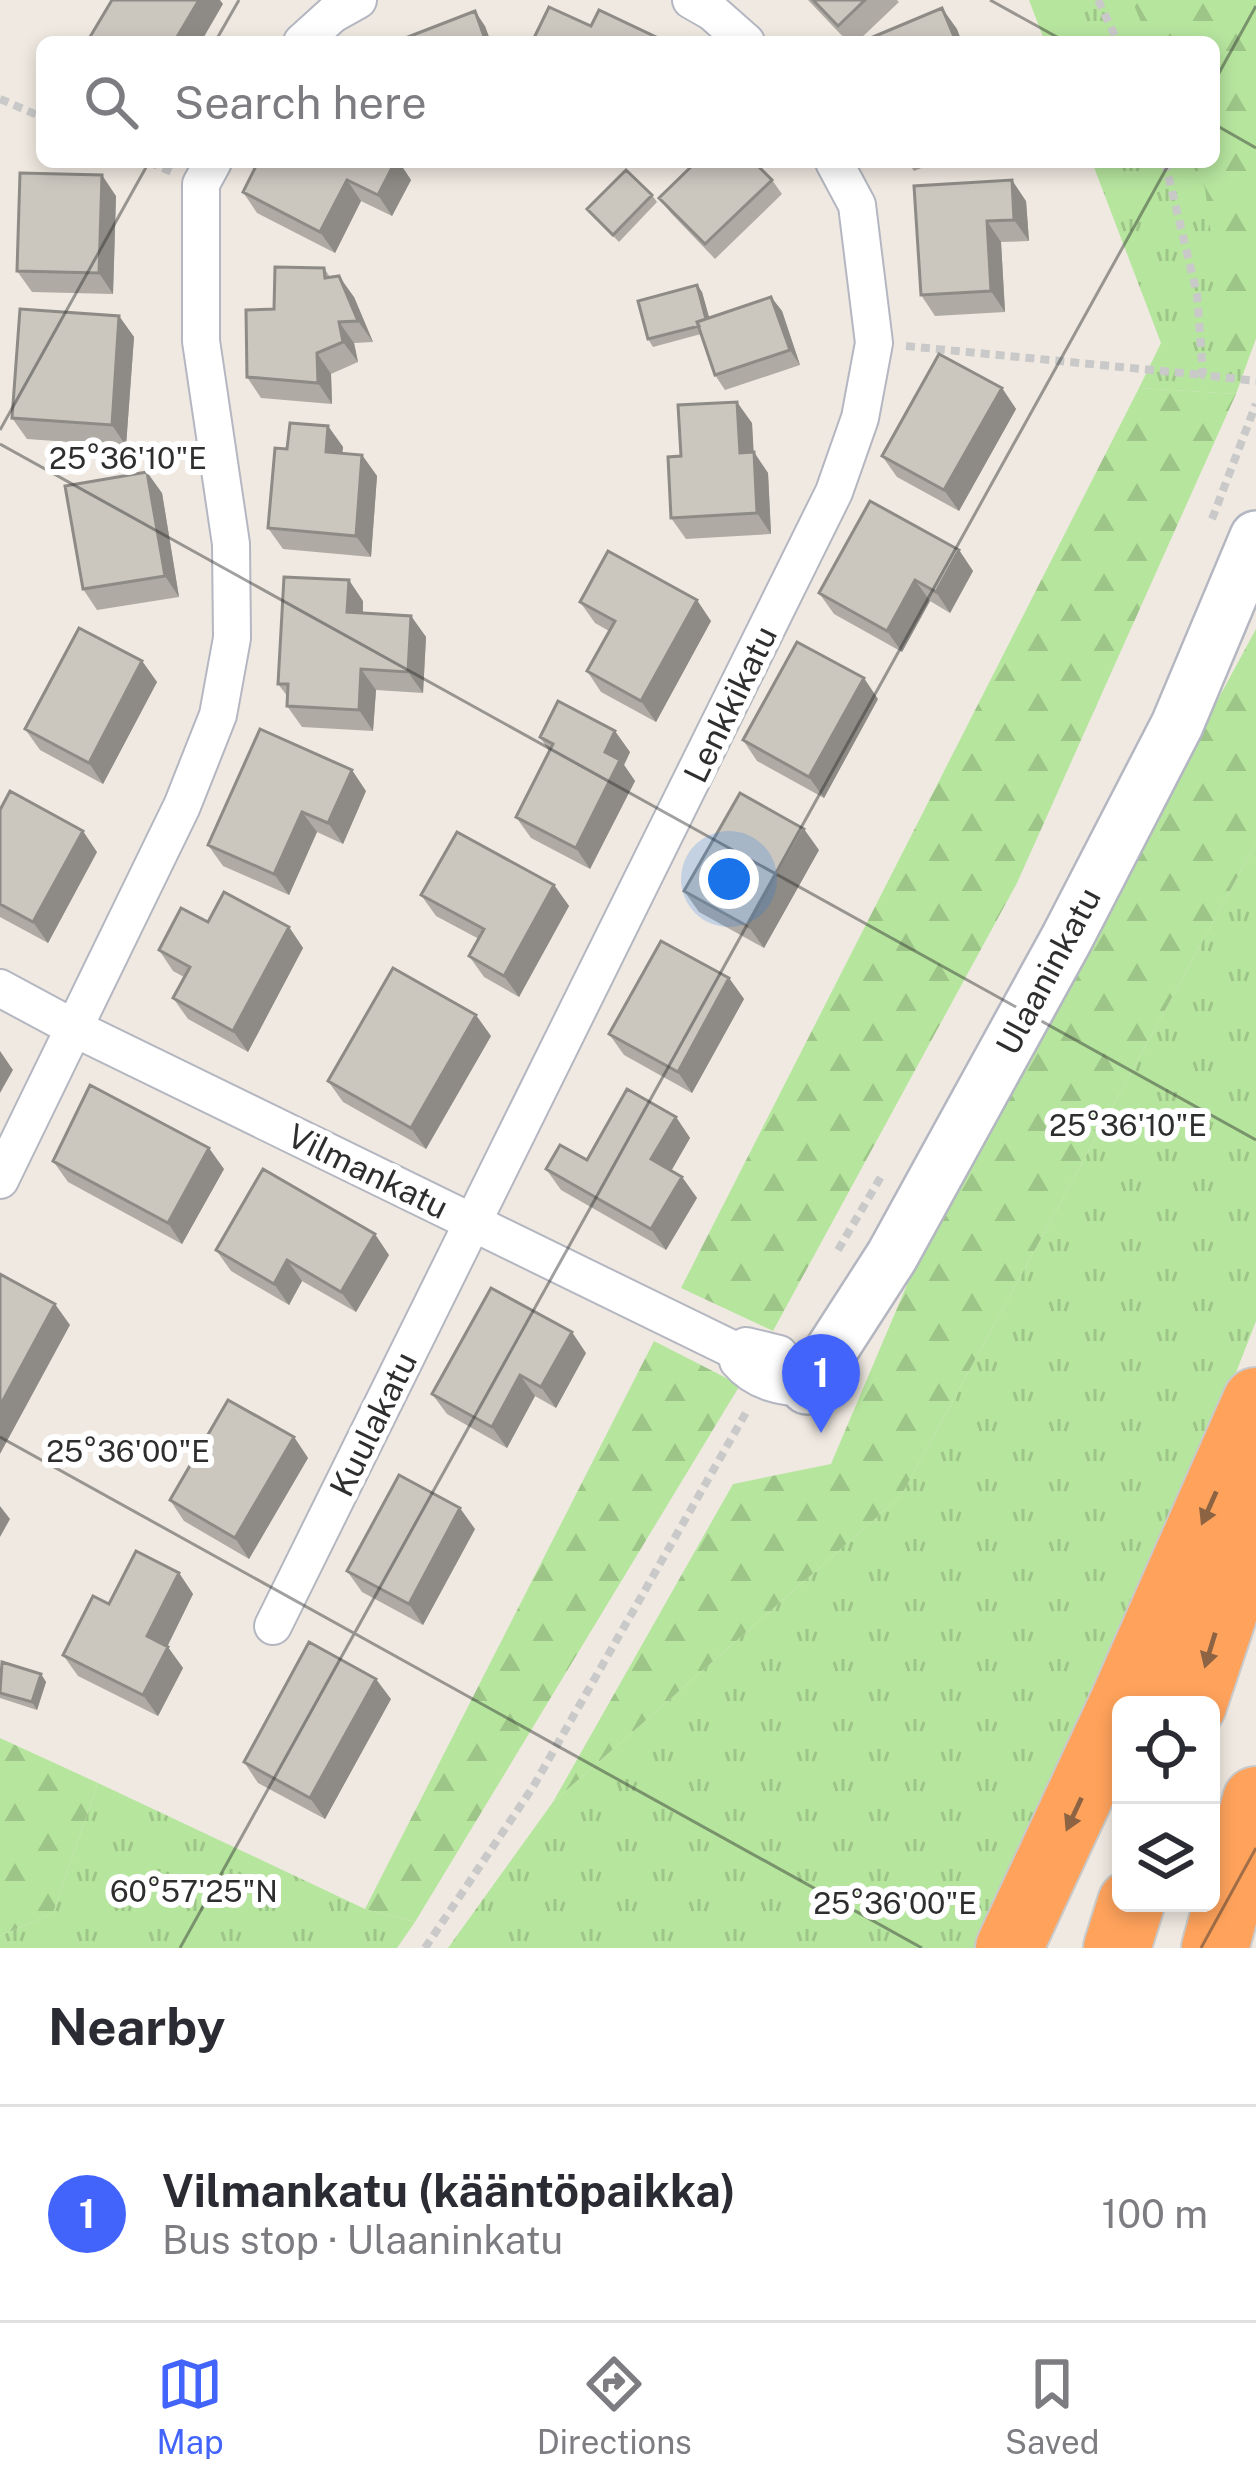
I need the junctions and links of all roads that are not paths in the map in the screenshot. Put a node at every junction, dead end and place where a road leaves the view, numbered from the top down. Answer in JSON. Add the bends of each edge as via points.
{"nodes":[{"id":1,"x":358,"y":0,"type":"edge"},
{"id":2,"x":691,"y":0,"type":"edge"},
{"id":3,"x":309,"y":36,"type":"edge"},
{"id":4,"x":739,"y":36,"type":"edge"},
{"id":5,"x":210,"y":168,"type":"edge"},
{"id":6,"x":837,"y":168,"type":"edge"},
{"id":7,"x":1232,"y":535,"type":"edge"},
{"id":8,"x":0,"y":988,"type":"edge"},
{"id":9,"x":76,"y":1029,"type":"junction"},
{"id":10,"x":0,"y":1180,"type":"edge"},
{"id":11,"x":473,"y":1222,"type":"junction"},
{"id":12,"x":785,"y":1384,"type":"joint"},
{"id":13,"x":1256,"y":1400,"type":"edge"},
{"id":14,"x":1256,"y":1516,"type":"edge"},
{"id":15,"x":273,"y":1626,"type":"dead end"},
{"id":16,"x":1125,"y":1696,"type":"edge"},
{"id":17,"x":1196,"y":1696,"type":"edge"},
{"id":18,"x":1112,"y":1726,"type":"edge"},
{"id":19,"x":1256,"y":1800,"type":"edge"},
{"id":20,"x":1128,"y":1912,"type":"edge"},
{"id":21,"x":1010,"y":1948,"type":"edge"},
{"id":22,"x":1117,"y":1948,"type":"edge"},
{"id":23,"x":1215,"y":1948,"type":"edge"}],
"edges":[{"from":1,"to":3,"type":"street"},
{"from":2,"to":4,"type":"street"},
{"from":5,"to":9,"type":"street","via":[[201,184],[200,341],[231,544],[232,638],[218,716]]},
{"from":6,"to":11,"type":"street","name":"Lenkkikatu","via":[[857,205],[874,343],[860,418],[834,492]]},
{"from":7,"to":12,"type":"street","name":"Ulaaninkatu","via":[[1177,725],[1067,938],[892,1256]]},
{"from":8,"to":9,"type":"street","name":"Vilmankatu"},
{"from":9,"to":10,"type":"street"},
{"from":9,"to":11,"type":"street","name":"Vilmankatu"},
{"from":11,"to":12,"type":"street","name":"Vilmankatu","via":[[738,1352],[746,1346],[779,1354]]},
{"from":11,"to":15,"type":"street","name":"Kuulakatu"},
{"from":13,"to":16,"type":"highway","one_way":true},
{"from":14,"to":17,"type":"highway","one_way":true},
{"from":18,"to":21,"type":"highway","one_way":true},
{"from":19,"to":23,"type":"highway"},
{"from":20,"to":22,"type":"highway"}]}
